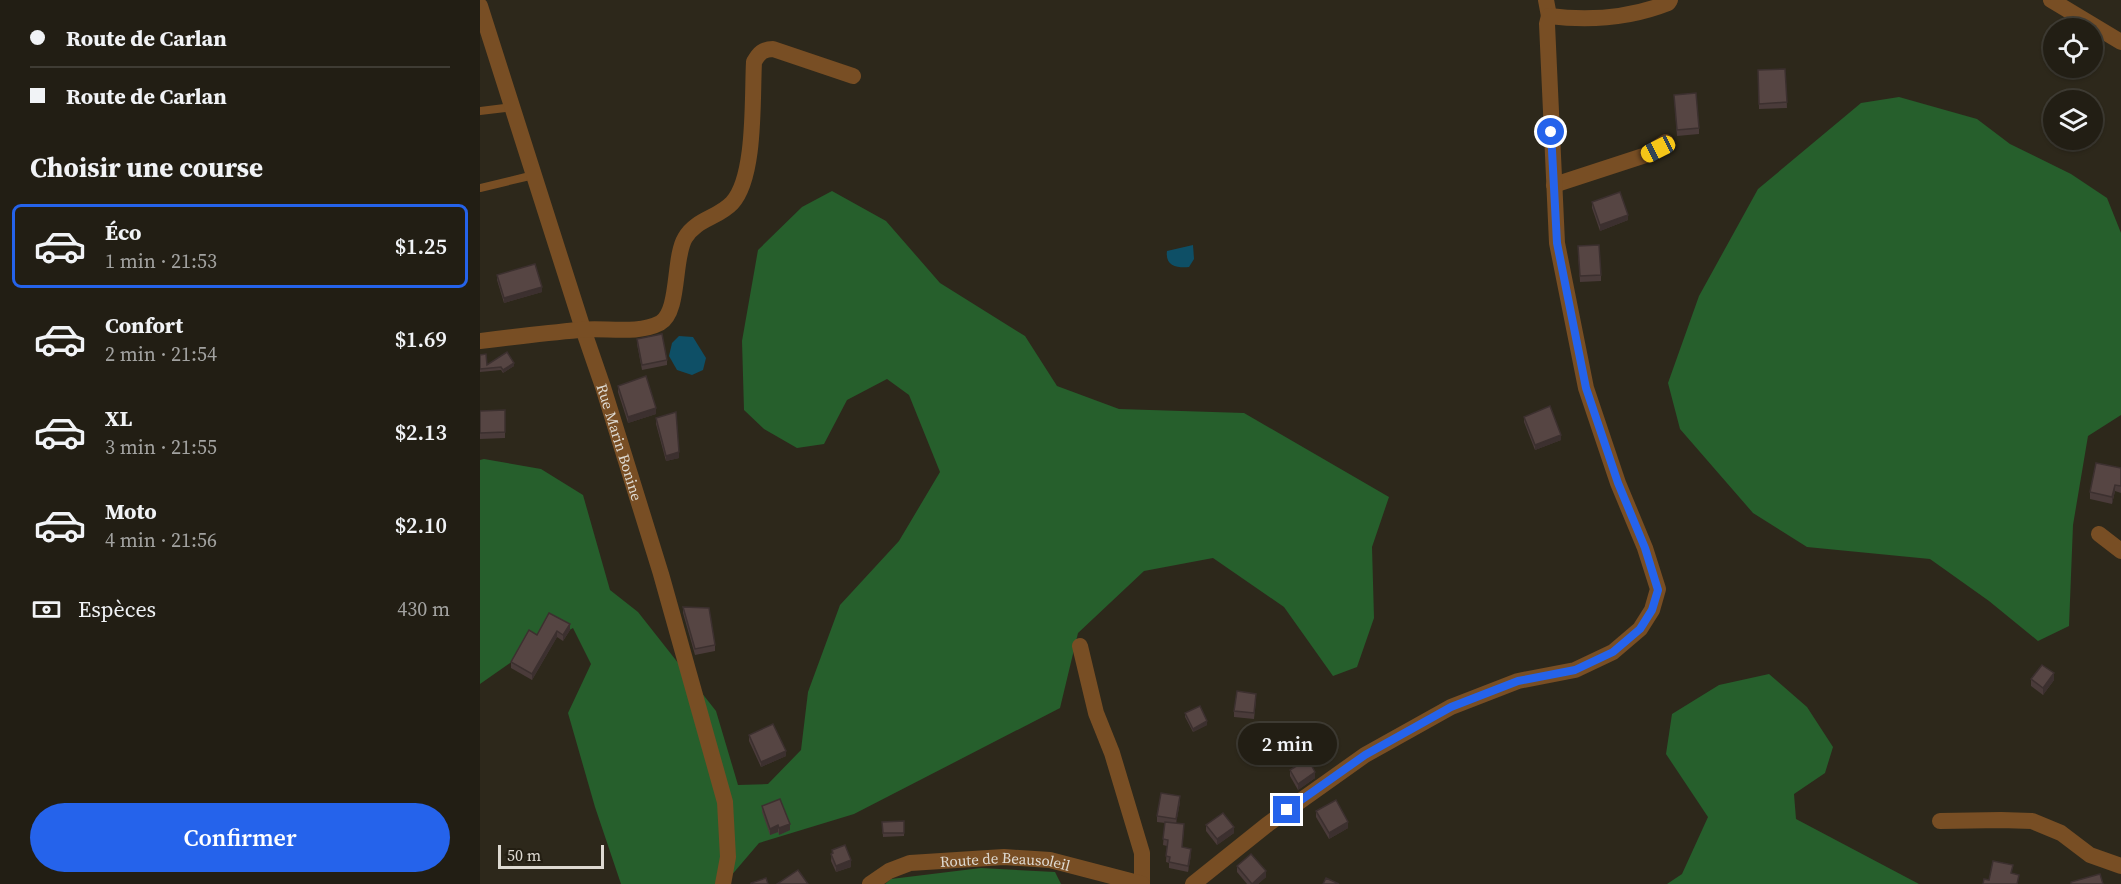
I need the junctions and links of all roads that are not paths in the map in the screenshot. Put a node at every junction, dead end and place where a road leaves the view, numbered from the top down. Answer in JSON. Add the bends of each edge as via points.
{"nodes":[{"id":1,"x":1670,"y":0,"type":"edge"},
{"id":2,"x":2051,"y":0,"type":"edge"},
{"id":3,"x":480,"y":6,"type":"edge"},
{"id":4,"x":1547,"y":8,"type":"edge"},
{"id":5,"x":2121,"y":42,"type":"edge"},
{"id":6,"x":853,"y":76,"type":"dead end"},
{"id":7,"x":513,"y":107,"type":"junction"},
{"id":8,"x":480,"y":111,"type":"edge"},
{"id":9,"x":1666,"y":142,"type":"dead end"},
{"id":10,"x":535,"y":175,"type":"junction"},
{"id":11,"x":1554,"y":185,"type":"junction"},
{"id":12,"x":480,"y":188,"type":"edge"},
{"id":13,"x":583,"y":329,"type":"junction"},
{"id":14,"x":480,"y":341,"type":"edge"},
{"id":15,"x":2099,"y":534,"type":"dead end"},
{"id":16,"x":2121,"y":551,"type":"edge"},
{"id":17,"x":1080,"y":646,"type":"dead end"},
{"id":18,"x":1940,"y":821,"type":"dead end"},
{"id":19,"x":2121,"y":866,"type":"edge"},
{"id":20,"x":723,"y":884,"type":"edge"},
{"id":21,"x":870,"y":884,"type":"edge"},
{"id":22,"x":1142,"y":884,"type":"edge"},
{"id":23,"x":1193,"y":884,"type":"edge"}],
"edges":[{"from":1,"to":4,"type":"street","via":[[1645,12],[1612,17],[1575,19]]},
{"from":2,"to":5,"type":"street"},
{"from":3,"to":7,"type":"street","name":"Rue Marin Bonine"},
{"from":4,"to":11,"type":"street"},
{"from":6,"to":13,"type":"street","via":[[773,48],[758,54],[754,62],[749,167],[742,188],[732,204],[698,223],[685,238],[668,316],[653,326],[620,331]]},
{"from":7,"to":8,"type":"lane"},
{"from":7,"to":10,"type":"street","name":"Rue Marin Bonine"},
{"from":9,"to":11,"type":"street","via":[[1646,155]]},
{"from":10,"to":12,"type":"lane"},
{"from":10,"to":13,"type":"street","name":"Rue Marin Bonine"},
{"from":11,"to":23,"type":"street","via":[[1557,243],[1586,388],[1658,590],[1652,610],[1640,629],[1613,652],[1575,670],[1518,681],[1451,707],[1365,755]]},
{"from":13,"to":14,"type":"street"},
{"from":13,"to":20,"type":"street","name":"Rue Marin Bonine","via":[[662,574],[725,801],[728,857]]},
{"from":15,"to":16,"type":"street"},
{"from":17,"to":22,"type":"street","via":[[1096,713],[1142,852]]},
{"from":18,"to":19,"type":"street","via":[[2032,821],[2061,833],[2090,855]]},
{"from":21,"to":22,"type":"street","name":"Route de Beausoleil","via":[[910,863],[1004,857],[1050,860]]}]}
